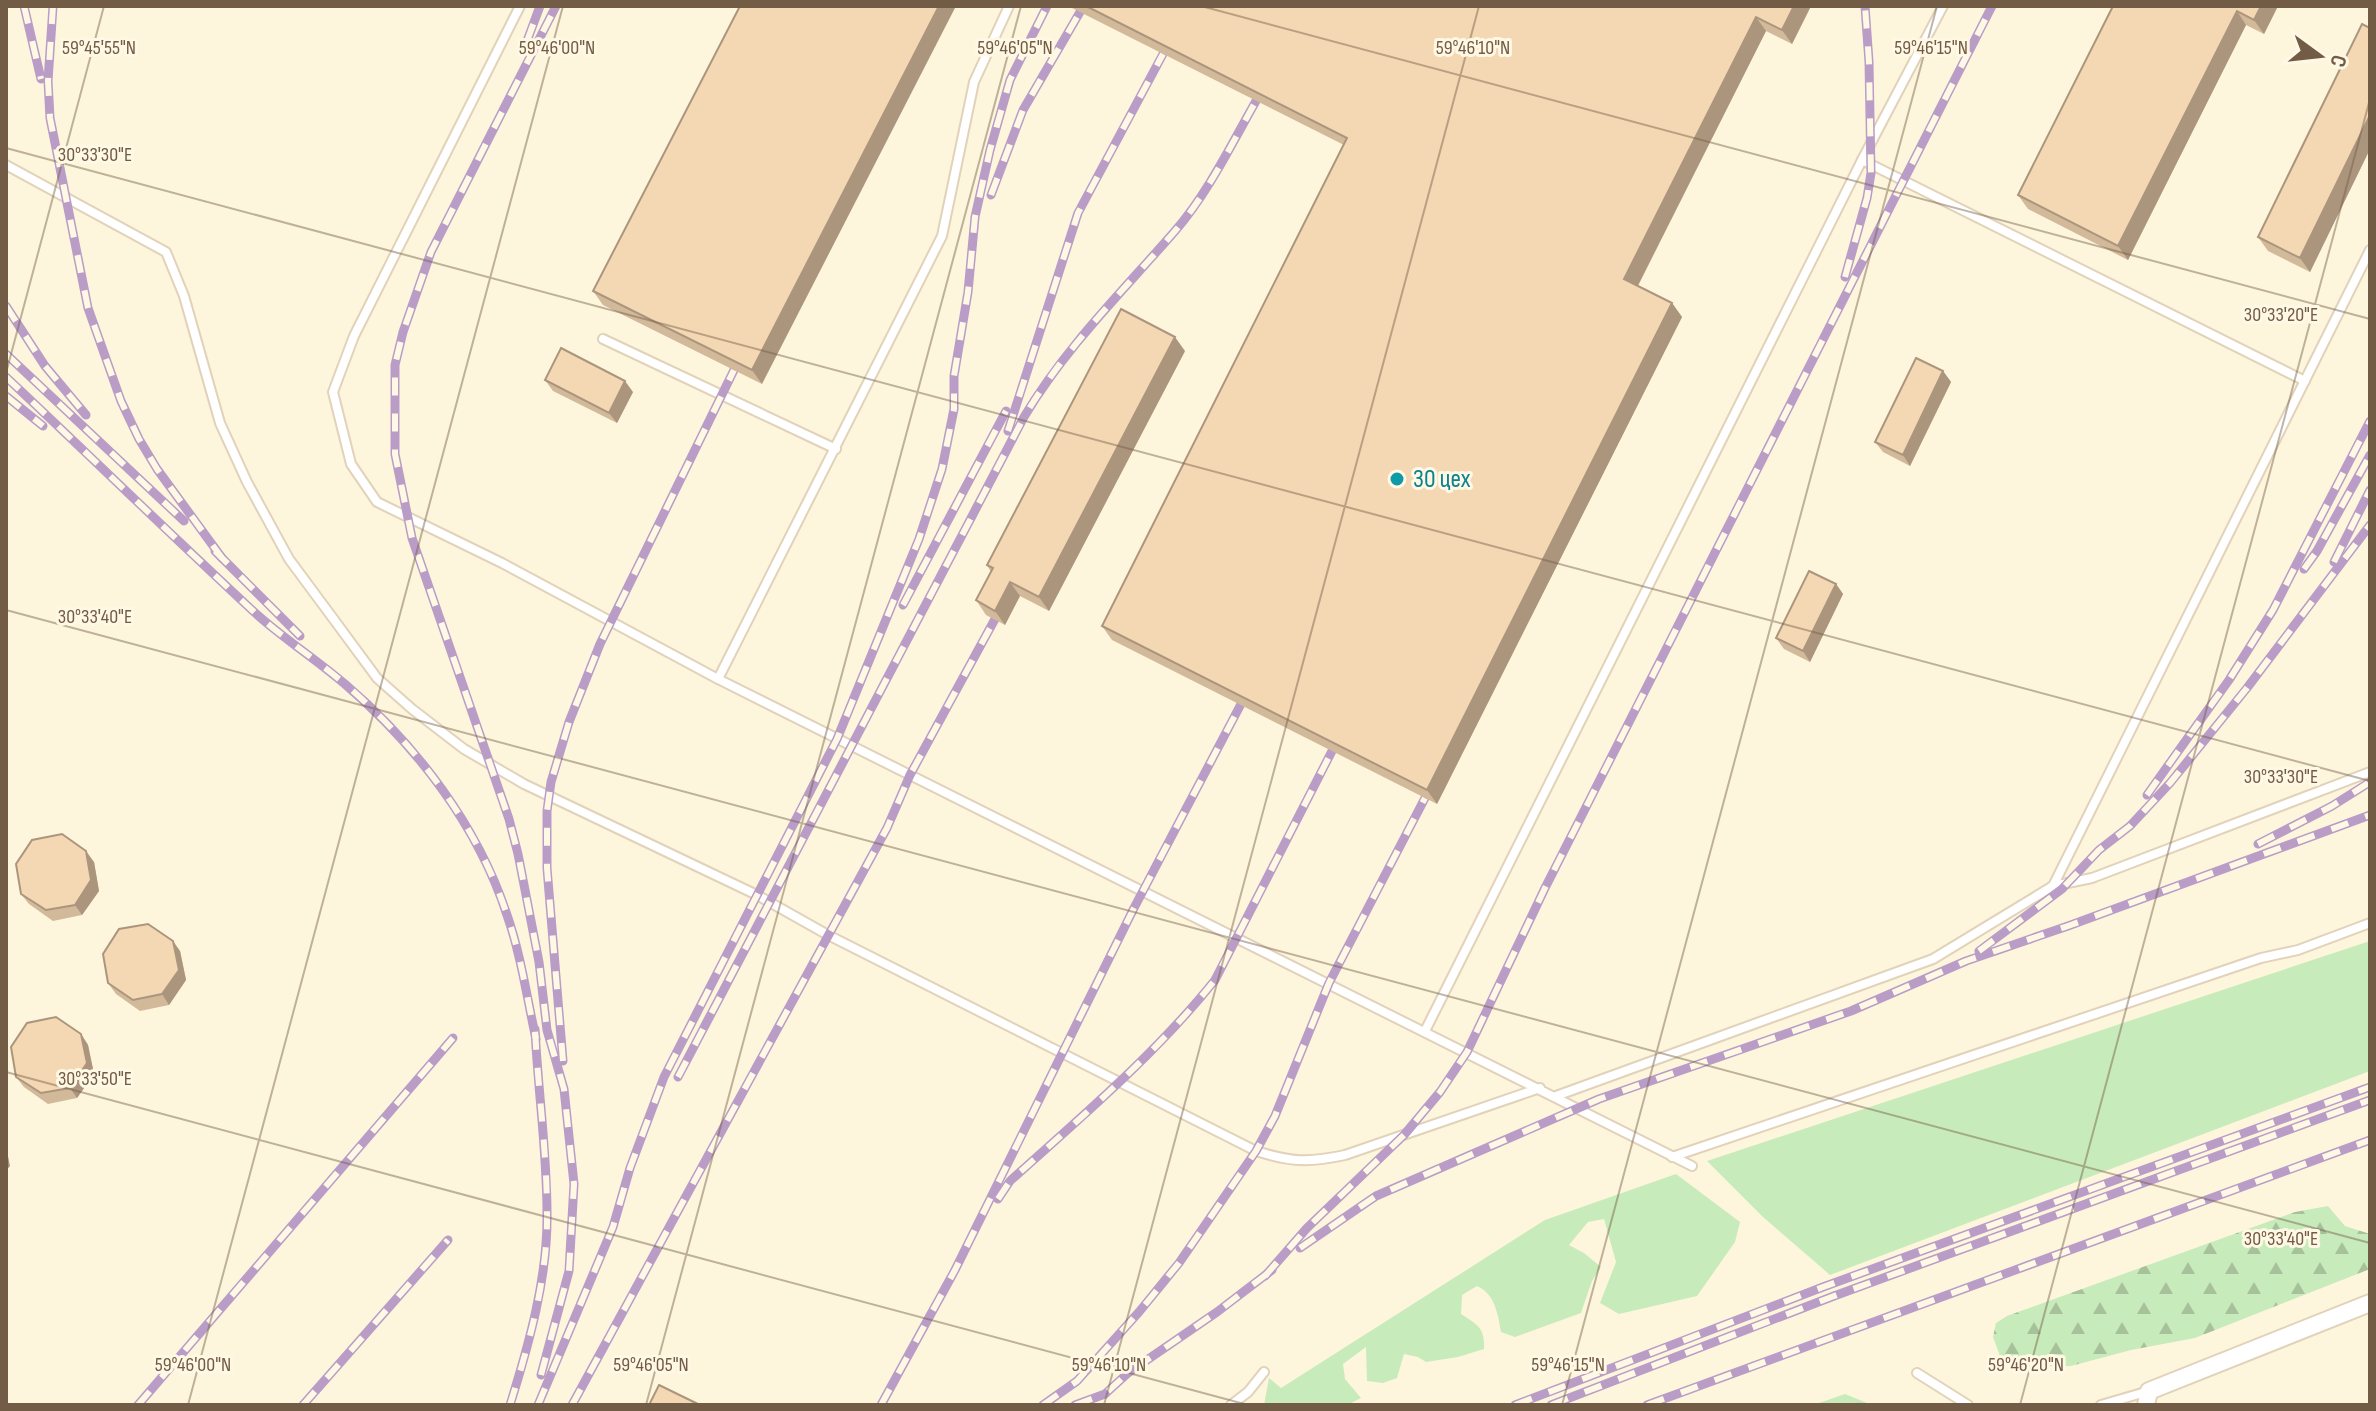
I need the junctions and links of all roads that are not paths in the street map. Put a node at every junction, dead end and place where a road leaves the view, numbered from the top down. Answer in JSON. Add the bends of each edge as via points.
{"nodes":[{"id":1,"x":520,"y":6,"type":"edge"},
{"id":2,"x":1009,"y":6,"type":"edge"},
{"id":3,"x":1943,"y":6,"type":"edge"},
{"id":4,"x":1862,"y":160,"type":"junction"},
{"id":5,"x":6,"y":165,"type":"edge"},
{"id":6,"x":2370,"y":250,"type":"edge"},
{"id":7,"x":603,"y":339,"type":"dead end"},
{"id":8,"x":2305,"y":381,"type":"junction"},
{"id":9,"x":836,"y":449,"type":"junction"},
{"id":10,"x":718,"y":679,"type":"junction"},
{"id":11,"x":2370,"y":772,"type":"edge"},
{"id":12,"x":2053,"y":886,"type":"junction"},
{"id":13,"x":2370,"y":923,"type":"edge"},
{"id":14,"x":1425,"y":1031,"type":"junction"},
{"id":15,"x":1540,"y":1088,"type":"junction"},
{"id":16,"x":1556,"y":1096,"type":"junction"},
{"id":17,"x":1672,"y":1157,"type":"junction"},
{"id":18,"x":1692,"y":1166,"type":"dead end"},
{"id":19,"x":2370,"y":1303,"type":"edge"},
{"id":20,"x":1264,"y":1372,"type":"dead end"},
{"id":21,"x":1917,"y":1373,"type":"dead end"},
{"id":22,"x":2148,"y":1398,"type":"edge"},
{"id":23,"x":1231,"y":1405,"type":"edge"},
{"id":24,"x":1968,"y":1405,"type":"edge"},
{"id":25,"x":2101,"y":1405,"type":"edge"}],
"edges":[{"from":1,"to":10,"type":"lane","via":[[354,336],[333,392],[351,464],[377,502]]},
{"from":2,"to":9,"type":"lane","via":[[974,82],[942,236]]},
{"from":3,"to":4,"type":"lane"},
{"from":4,"to":8,"type":"lane"},
{"from":4,"to":14,"type":"lane"},
{"from":5,"to":15,"type":"lane","via":[[166,252],[220,423],[289,559],[377,678],[464,749],[524,784],[757,895],[1256,1151],[1288,1161],[1320,1161]]},
{"from":6,"to":8,"type":"lane"},
{"from":7,"to":9,"type":"lane"},
{"from":8,"to":12,"type":"lane"},
{"from":9,"to":10,"type":"lane"},
{"from":10,"to":14,"type":"lane"},
{"from":11,"to":12,"type":"lane","via":[[2092,878]]},
{"from":12,"to":16,"type":"lane","via":[[1933,959]]},
{"from":13,"to":17,"type":"lane"},
{"from":14,"to":15,"type":"lane"},
{"from":15,"to":16,"type":"lane"},
{"from":16,"to":17,"type":"lane"},
{"from":17,"to":18,"type":"lane"},
{"from":19,"to":22,"type":"street"},
{"from":20,"to":23,"type":"lane"},
{"from":21,"to":24,"type":"lane"},
{"from":22,"to":25,"type":"lane"}]}
